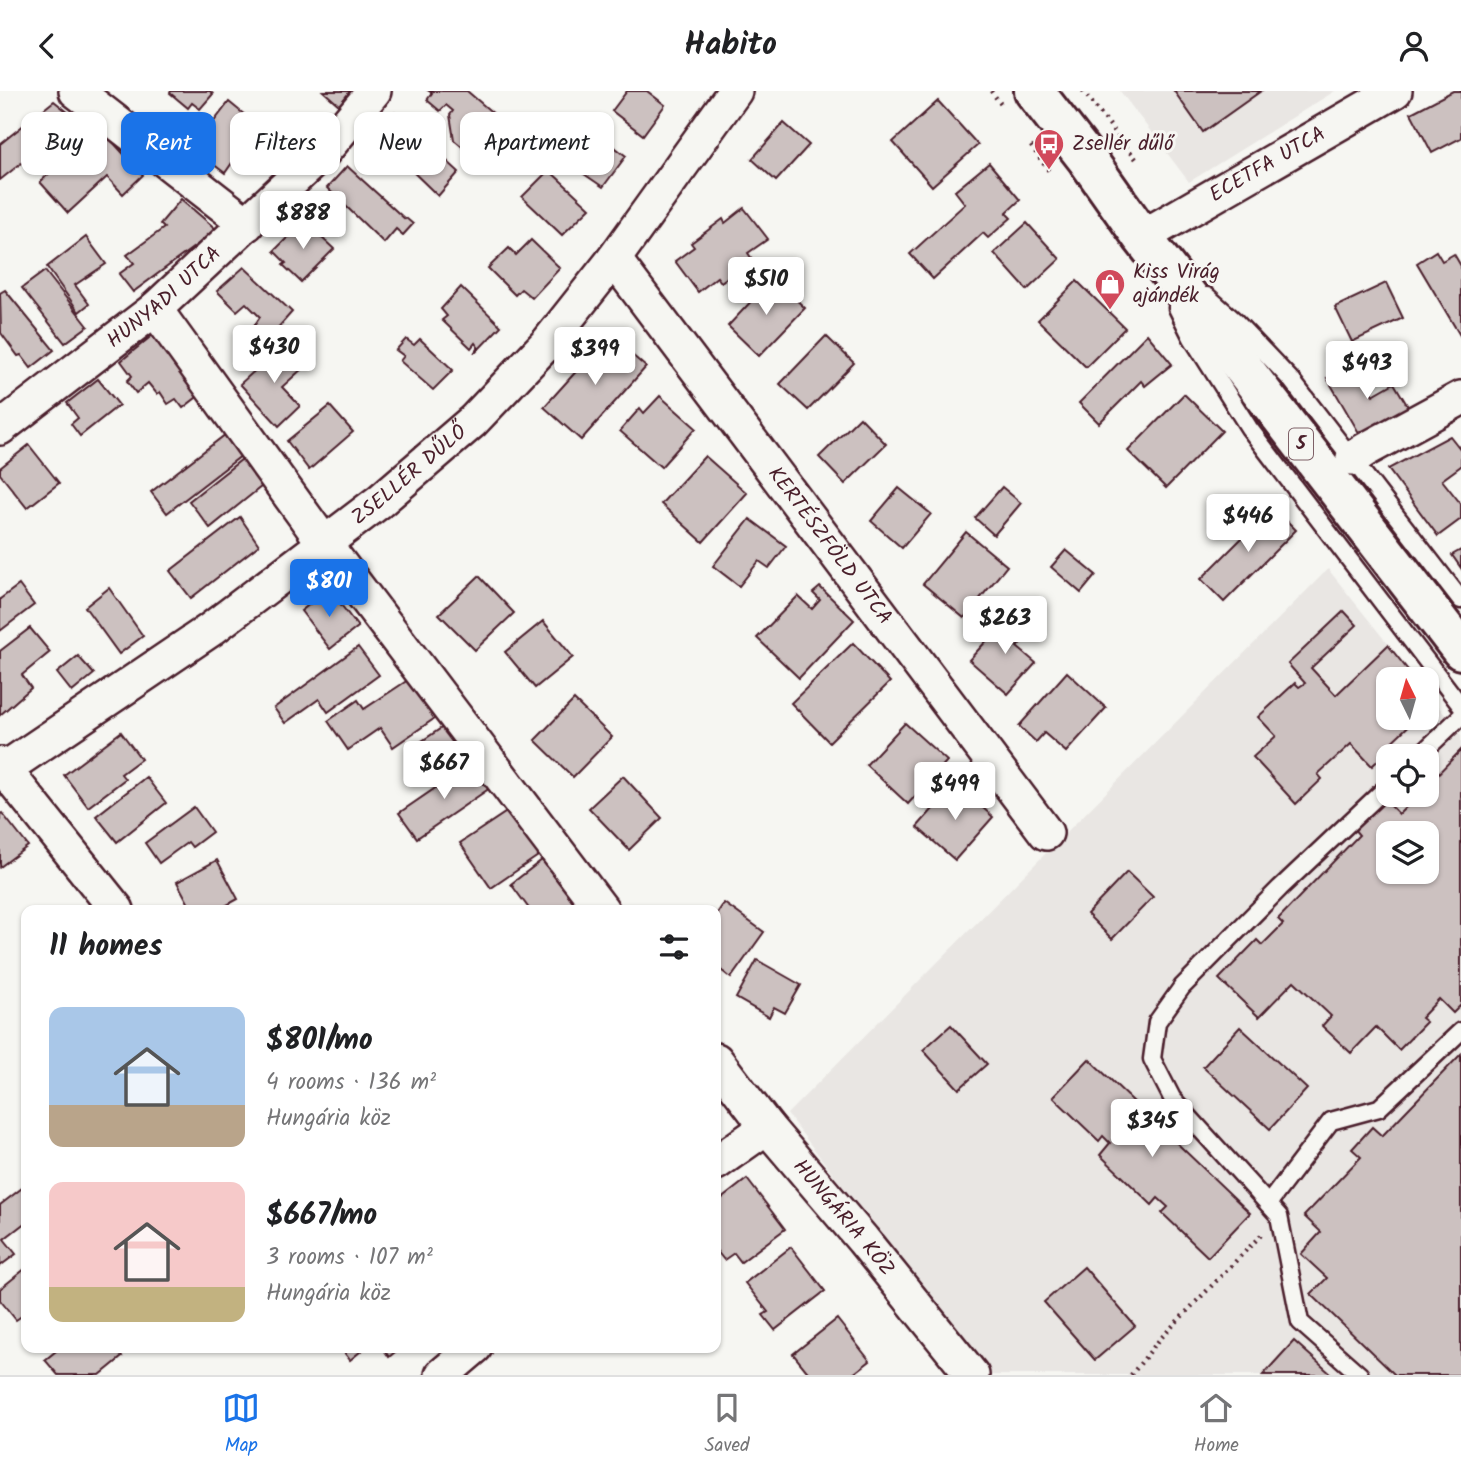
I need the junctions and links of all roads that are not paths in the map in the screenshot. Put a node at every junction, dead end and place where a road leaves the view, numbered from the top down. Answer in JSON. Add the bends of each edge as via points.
{"nodes":[{"id":1,"x":76,"y":91,"type":"edge"},
{"id":2,"x":374,"y":91,"type":"edge"},
{"id":3,"x":735,"y":91,"type":"edge"},
{"id":4,"x":1034,"y":91,"type":"edge"},
{"id":5,"x":1395,"y":91,"type":"edge"},
{"id":6,"x":247,"y":225,"type":"junction"},
{"id":7,"x":1142,"y":237,"type":"junction"},
{"id":8,"x":614,"y":259,"type":"junction"},
{"id":9,"x":155,"y":309,"type":"junction"},
{"id":10,"x":1461,"y":398,"type":"edge"},
{"id":11,"x":0,"y":428,"type":"edge"},
{"id":12,"x":1353,"y":458,"type":"junction"},
{"id":13,"x":324,"y":543,"type":"junction"},
{"id":14,"x":1461,"y":600,"type":"edge"},
{"id":15,"x":1461,"y":650,"type":"edge"},
{"id":16,"x":1461,"y":706,"type":"edge"},
{"id":17,"x":1461,"y":716,"type":"edge"},
{"id":18,"x":1432,"y":744,"type":"edge"},
{"id":19,"x":1,"y":768,"type":"edge"},
{"id":20,"x":1376,"y":797,"type":"edge"},
{"id":21,"x":1046,"y":833,"type":"dead end"},
{"id":22,"x":113,"y":905,"type":"edge"},
{"id":23,"x":598,"y":905,"type":"edge"},
{"id":24,"x":1461,"y":1031,"type":"edge"},
{"id":25,"x":721,"y":1067,"type":"edge"},
{"id":26,"x":766,"y":1127,"type":"junction"},
{"id":27,"x":721,"y":1159,"type":"edge"},
{"id":28,"x":1274,"y":1210,"type":"junction"},
{"id":29,"x":474,"y":1356,"type":"edge"},
{"id":30,"x":442,"y":1375,"type":"edge"},
{"id":31,"x":972,"y":1375,"type":"edge"},
{"id":32,"x":1360,"y":1375,"type":"edge"}],
"edges":[{"from":1,"to":6,"type":"street"},
{"from":2,"to":6,"type":"street","name":"HUNYADI UTCA","via":[[324,151]]},
{"from":3,"to":8,"type":"street","name":"ZSELLÉR DŰLŐ"},
{"from":4,"to":7,"type":"main road","number":"5"},
{"from":5,"to":7,"type":"street","name":"ECETFA UTCA"},
{"from":6,"to":9,"type":"street","name":"HUNYADI UTCA"},
{"from":7,"to":12,"type":"lane","via":[[1235,321],[1292,381]]},
{"from":7,"to":15,"type":"main road","number":"5"},
{"from":7,"to":16,"type":"lane","via":[[1192,338],[1249,428]]},
{"from":8,"to":13,"type":"street","name":"ZSELLÉR DŰLŐ","via":[[549,341],[473,421]]},
{"from":8,"to":21,"type":"street","name":"KERTÉSZFÖLD UTCA"},
{"from":9,"to":11,"type":"street","name":"HUNYADI UTCA"},
{"from":9,"to":13,"type":"street"},
{"from":10,"to":12,"type":"street"},
{"from":12,"to":14,"type":"lane"},
{"from":13,"to":19,"type":"street","name":"ZSELLÉR DŰLŐ","via":[[210,630]]},
{"from":13,"to":23,"type":"street"},
{"from":17,"to":18,"type":"lane"},
{"from":19,"to":22,"type":"street"},
{"from":20,"to":28,"type":"lane","via":[[1182,986],[1157,1022],[1152,1059],[1172,1098]]},
{"from":24,"to":28,"type":"lane","via":[[1379,1108],[1331,1121]]},
{"from":25,"to":26,"type":"street","name":"HUNGÁRIA KÖZ"},
{"from":26,"to":27,"type":"street"},
{"from":26,"to":31,"type":"street","name":"HUNGÁRIA KÖZ"},
{"from":28,"to":32,"type":"lane","via":[[1300,1322]]},
{"from":29,"to":30,"type":"street"}]}
